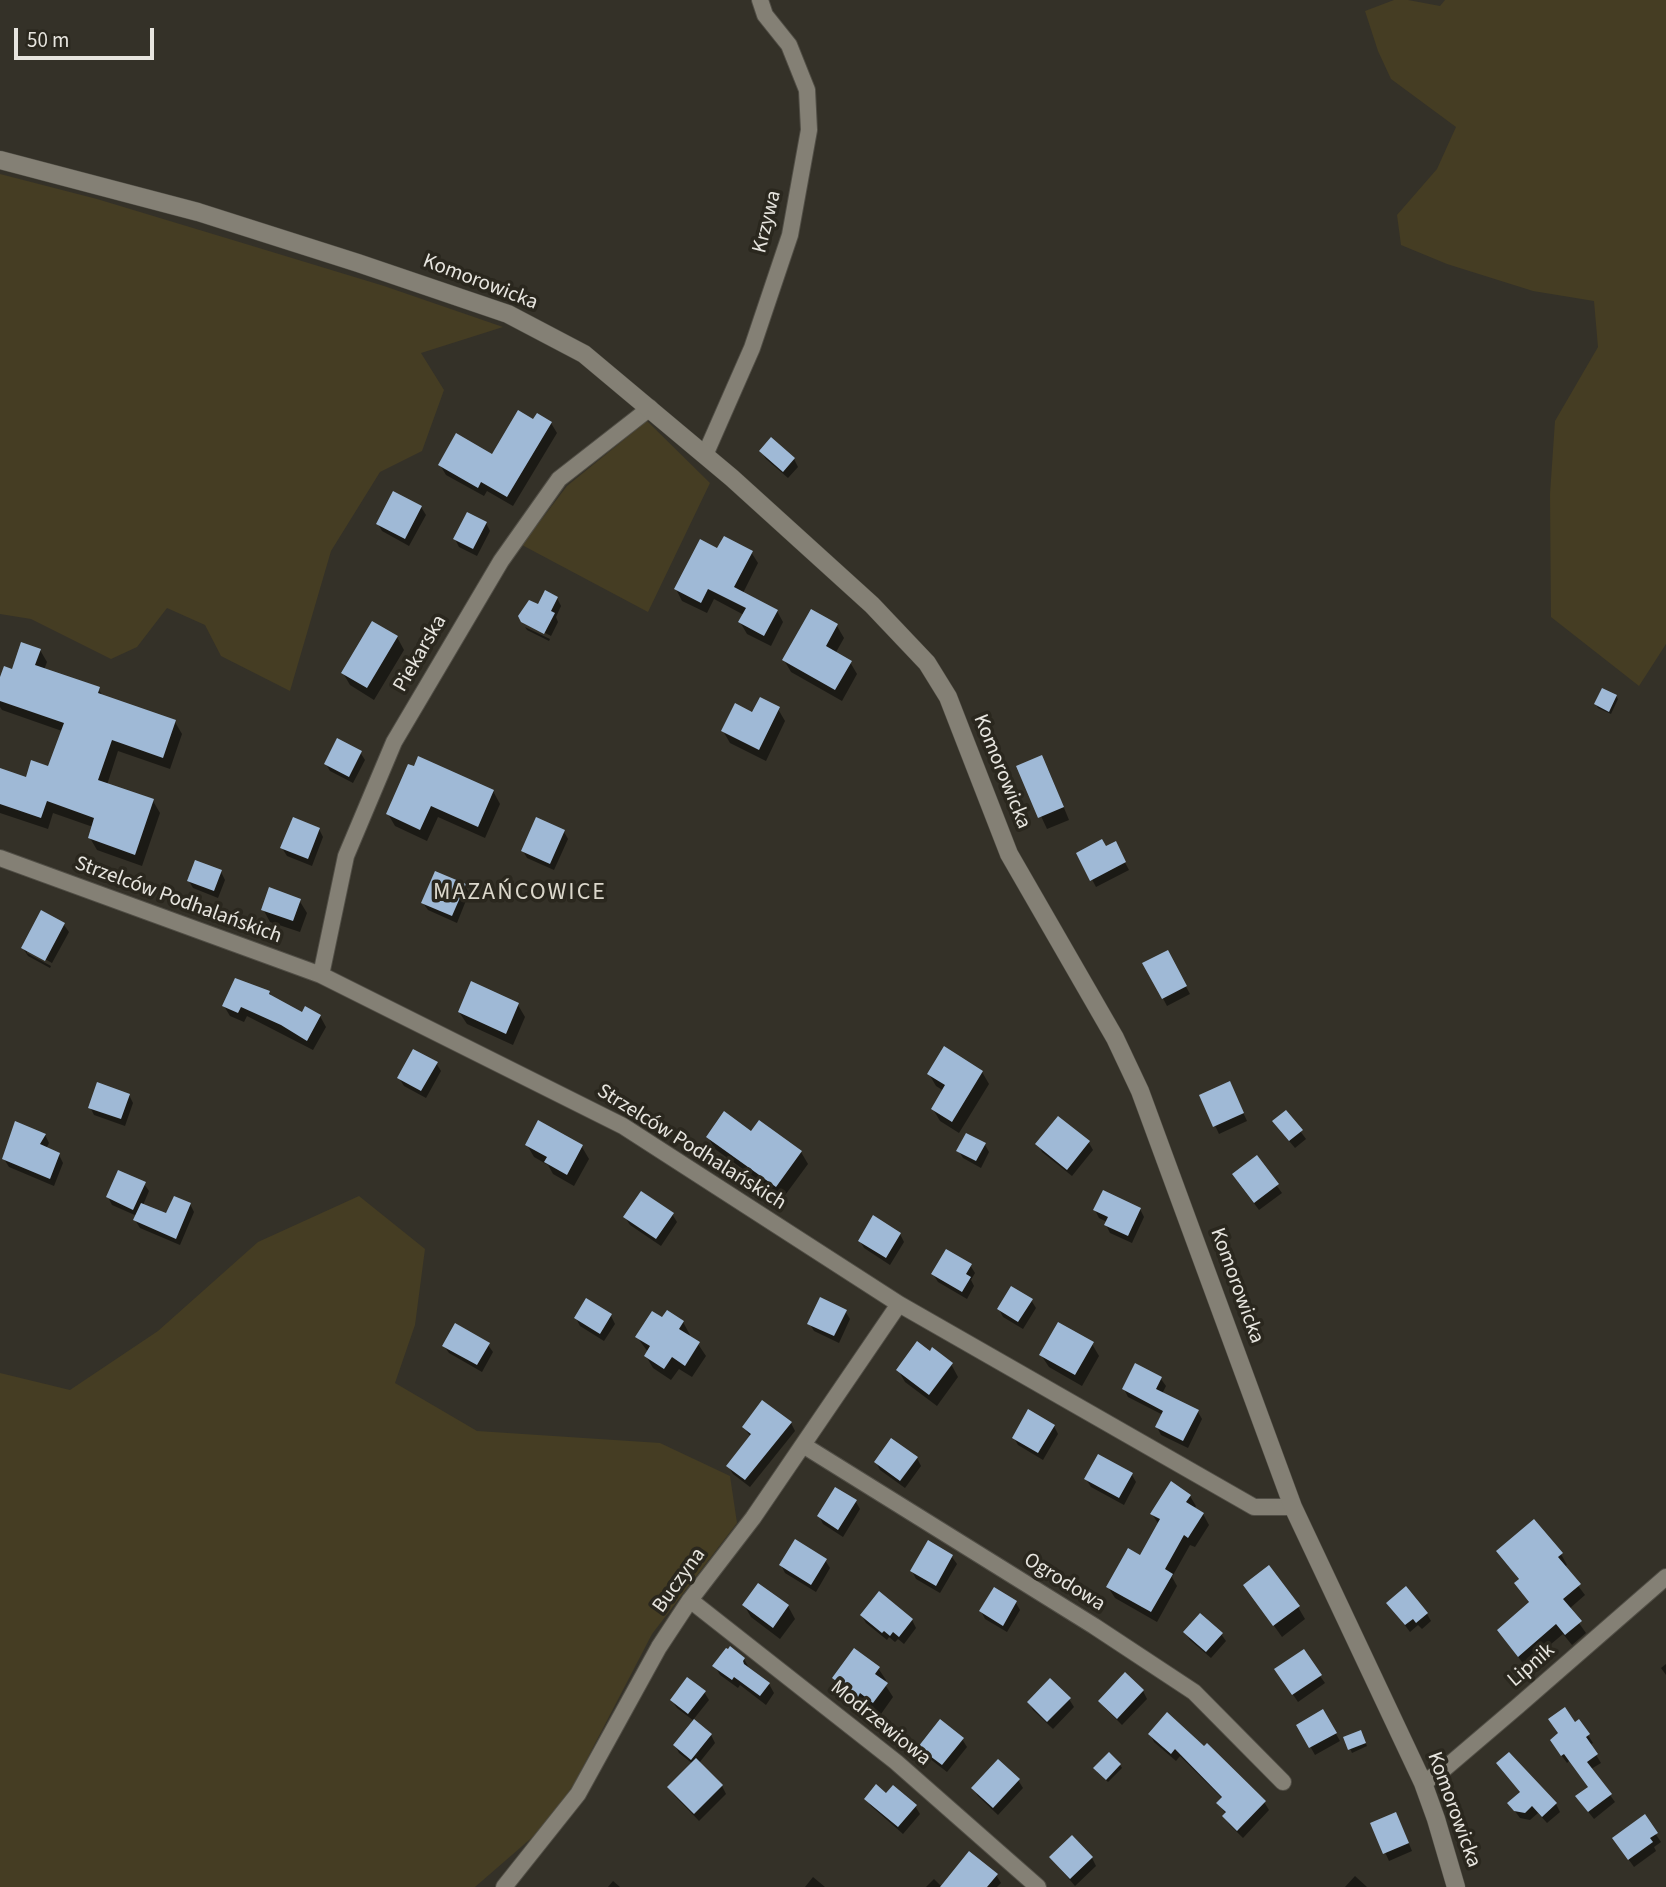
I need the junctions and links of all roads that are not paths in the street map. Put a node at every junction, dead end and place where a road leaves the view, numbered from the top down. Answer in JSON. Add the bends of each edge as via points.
{"nodes":[{"id":1,"x":760,"y":0,"type":"edge"},
{"id":2,"x":0,"y":160,"type":"edge"},
{"id":3,"x":650,"y":408,"type":"junction"},
{"id":4,"x":705,"y":455,"type":"junction"},
{"id":5,"x":0,"y":858,"type":"edge"},
{"id":6,"x":321,"y":975,"type":"junction"},
{"id":7,"x":899,"y":1304,"type":"junction"},
{"id":8,"x":803,"y":1445,"type":"junction"},
{"id":9,"x":1293,"y":1507,"type":"junction"},
{"id":10,"x":1666,"y":1577,"type":"edge"},
{"id":11,"x":690,"y":1600,"type":"junction"},
{"id":12,"x":1283,"y":1782,"type":"dead end"},
{"id":13,"x":1423,"y":1783,"type":"junction"},
{"id":14,"x":505,"y":1887,"type":"edge"},
{"id":15,"x":1038,"y":1887,"type":"edge"},
{"id":16,"x":1456,"y":1887,"type":"edge"}],
"edges":[{"from":1,"to":4,"type":"street","name":"Krzywa","via":[[765,15],[789,45],[807,90],[809,131],[785,247],[752,348]]},
{"from":2,"to":3,"type":"street","name":"Komorowicka","via":[[198,212],[508,314],[584,354]]},
{"from":3,"to":4,"type":"street","name":"Komorowicka"},
{"from":3,"to":6,"type":"street","name":"Piekarska","via":[[559,479],[502,561],[394,742],[346,856]]},
{"from":4,"to":9,"type":"street","name":"Komorowicka","via":[[872,604],[927,663],[948,697],[1009,854],[1115,1038],[1140,1091]]},
{"from":5,"to":6,"type":"street","name":"Strzelców Podhalańskich"},
{"from":6,"to":7,"type":"street","name":"Strzelców Podhalańskich","via":[[623,1126]]},
{"from":7,"to":8,"type":"street","name":"Buczyna"},
{"from":7,"to":9,"type":"street","name":"Strzelców Podhalańskich","via":[[1254,1507]]},
{"from":8,"to":11,"type":"street","name":"Buczyna"},
{"from":8,"to":12,"type":"street","name":"Ogrodowa","via":[[1194,1692]]},
{"from":9,"to":13,"type":"street","name":"Komorowicka"},
{"from":10,"to":13,"type":"street","name":"Lipnik"},
{"from":11,"to":14,"type":"street","name":"Buczyna","via":[[578,1794]]},
{"from":11,"to":15,"type":"street","name":"Modrzewiowa","via":[[896,1762]]},
{"from":13,"to":16,"type":"street","name":"Komorowicka"}]}
